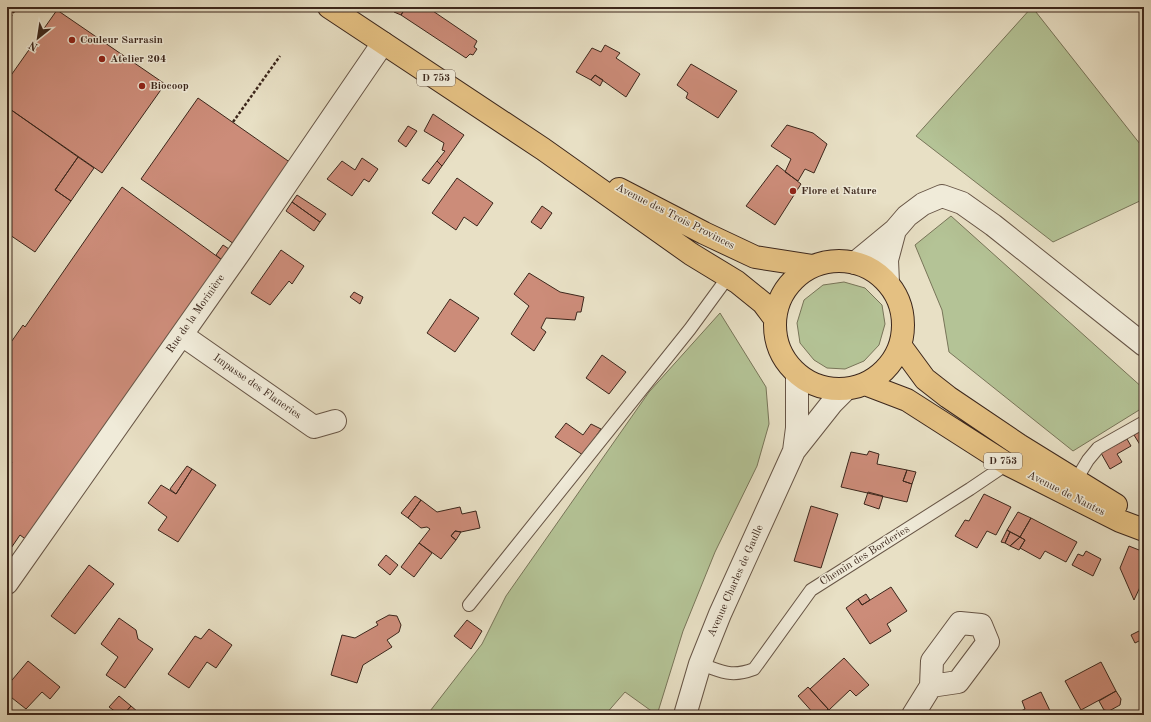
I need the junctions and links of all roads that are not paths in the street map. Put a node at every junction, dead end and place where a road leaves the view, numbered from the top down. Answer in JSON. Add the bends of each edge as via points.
{"nodes":[{"id":1,"x":329,"y":7,"type":"edge"},
{"id":2,"x":383,"y":43,"type":"junction"},
{"id":3,"x":543,"y":150,"type":"junction"},
{"id":4,"x":895,"y":230,"type":"junction"},
{"id":5,"x":855,"y":263,"type":"junction"},
{"id":6,"x":813,"y":266,"type":"junction"},
{"id":7,"x":728,"y":277,"type":"junction"},
{"id":8,"x":888,"y":283,"type":"junction"},
{"id":9,"x":775,"y":319,"type":"junction"},
{"id":10,"x":182,"y":335,"type":"junction"},
{"id":11,"x":900,"y":345,"type":"junction"},
{"id":12,"x":1144,"y":346,"type":"edge"},
{"id":13,"x":797,"y":374,"type":"junction"},
{"id":14,"x":856,"y":386,"type":"junction"},
{"id":15,"x":335,"y":421,"type":"dead end"},
{"id":16,"x":1144,"y":422,"type":"edge"},
{"id":17,"x":794,"y":451,"type":"junction"},
{"id":18,"x":1007,"y":464,"type":"junction"},
{"id":19,"x":1076,"y":480,"type":"junction"},
{"id":20,"x":1144,"y":523,"type":"edge"},
{"id":21,"x":1144,"y":530,"type":"edge"},
{"id":22,"x":7,"y":583,"type":"edge"},
{"id":23,"x":469,"y":605,"type":"dead end"},
{"id":24,"x":700,"y":664,"type":"junction"},
{"id":25,"x":931,"y":686,"type":"dead end"},
{"id":26,"x":685,"y":715,"type":"edge"},
{"id":27,"x":913,"y":715,"type":"edge"}],
"edges":[{"from":1,"to":2,"type":"main road","name":"Avenue des Trois Provinces","number":"D 753"},
{"from":2,"to":3,"type":"main road","name":"Avenue des Trois Provinces","number":"D 753"},
{"from":2,"to":10,"type":"street","name":"Rue de la Morinière"},
{"from":3,"to":6,"type":"main road","name":"Avenue des Trois Provinces","number":"D 753","via":[[756,257]]},
{"from":3,"to":7,"type":"main road","name":"Avenue des Trois Provinces","number":"D 753"},
{"from":4,"to":5,"type":"street"},
{"from":4,"to":8,"type":"street","via":[[887,260]]},
{"from":4,"to":12,"type":"street","via":[[907,216],[932,200],[942,196],[962,203]]},
{"from":5,"to":6,"type":"main road","via":[[832,261]]},
{"from":5,"to":8,"type":"main road","via":[[871,269]]},
{"from":6,"to":9,"type":"main road","via":[[798,275],[786,288]]},
{"from":7,"to":9,"type":"main road","name":"Avenue des Trois Provinces","number":"D 753","via":[[763,303]]},
{"from":7,"to":23,"type":"lane","via":[[685,335]]},
{"from":8,"to":11,"type":"main road","via":[[899,302],[903,323]]},
{"from":9,"to":13,"type":"main road","via":[[776,339],[784,358]]},
{"from":10,"to":15,"type":"street","name":"Impasse des Flaneries","via":[[314,427]]},
{"from":10,"to":22,"type":"street","name":"Rue de la Morinière"},
{"from":11,"to":14,"type":"main road","via":[[887,368]]},
{"from":11,"to":19,"type":"main road","name":"Avenue de Nantes","number":"D 753","via":[[925,379],[1019,445]]},
{"from":13,"to":14,"type":"main road","via":[[808,381],[833,389]]},
{"from":13,"to":17,"type":"street","name":"Avenue Charles de Gaulle","via":[[797,428]]},
{"from":14,"to":17,"type":"street","name":"Avenue Charles de Gaulle","via":[[832,403]]},
{"from":14,"to":18,"type":"main road","name":"Avenue de Nantes","number":"D 753","via":[[907,400]]},
{"from":16,"to":19,"type":"lane","via":[[1098,448]]},
{"from":17,"to":24,"type":"street","name":"Avenue Charles de Gaulle"},
{"from":18,"to":21,"type":"main road","name":"Avenue de Nantes","number":"D 753","via":[[1120,521]]},
{"from":18,"to":24,"type":"lane","name":"Chemin des Borderies","via":[[811,590],[754,669],[742,674],[731,674]]},
{"from":19,"to":20,"type":"main road","name":"Avenue de Nantes","number":"D 753"},
{"from":24,"to":26,"type":"street","name":"Avenue Charles de Gaulle"},
{"from":25,"to":27,"type":"street"}]}
